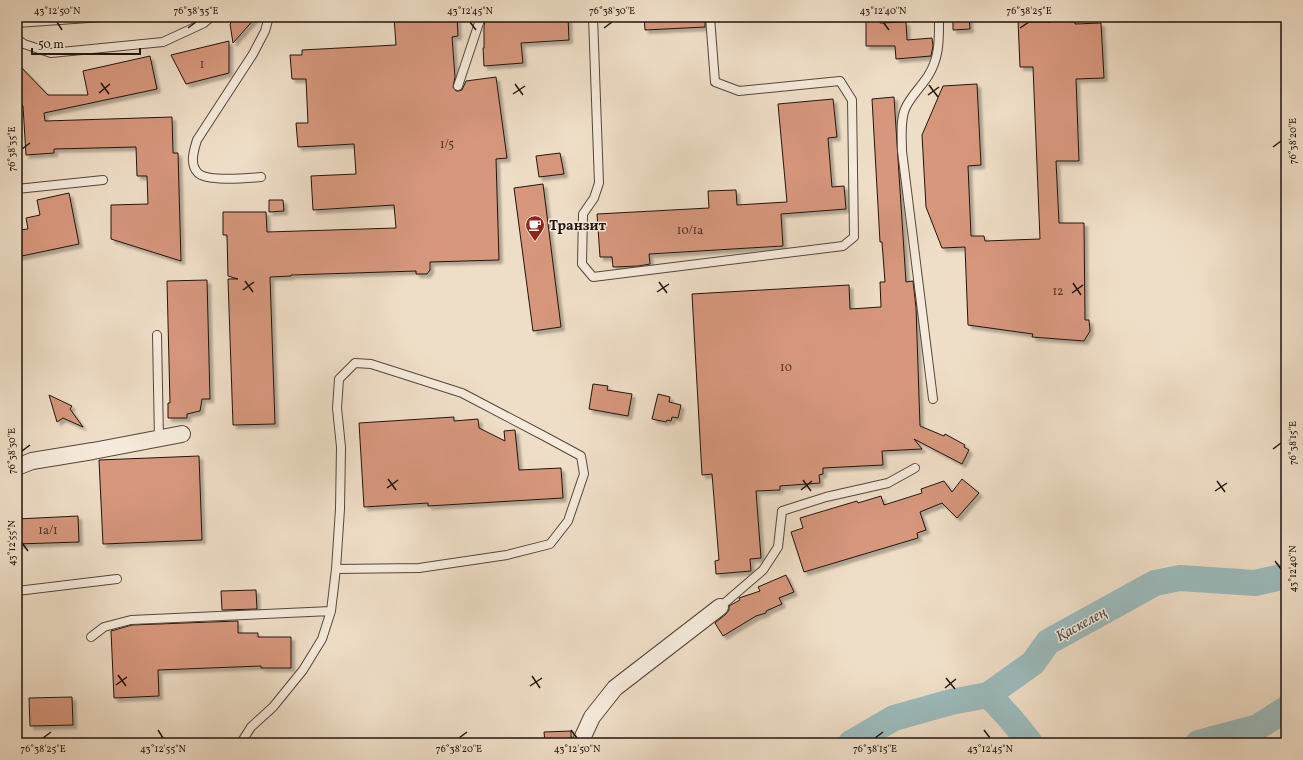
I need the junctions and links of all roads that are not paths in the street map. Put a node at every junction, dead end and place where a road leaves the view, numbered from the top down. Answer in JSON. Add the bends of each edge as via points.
{"nodes":[{"id":1,"x":102,"y":17,"type":"edge"},
{"id":2,"x":211,"y":17,"type":"edge"},
{"id":3,"x":269,"y":17,"type":"edge"},
{"id":4,"x":480,"y":17,"type":"edge"},
{"id":5,"x":593,"y":17,"type":"edge"},
{"id":6,"x":710,"y":17,"type":"edge"},
{"id":7,"x":939,"y":17,"type":"edge"},
{"id":8,"x":17,"y":23,"type":"edge"},
{"id":9,"x":17,"y":39,"type":"edge"},
{"id":10,"x":458,"y":86,"type":"dead end"},
{"id":11,"x":260,"y":177,"type":"dead end"},
{"id":12,"x":103,"y":180,"type":"dead end"},
{"id":13,"x":17,"y":189,"type":"edge"},
{"id":14,"x":157,"y":335,"type":"dead end"},
{"id":15,"x":933,"y":399,"type":"dead end"},
{"id":16,"x":182,"y":434,"type":"dead end"},
{"id":17,"x":159,"y":438,"type":"junction"},
{"id":18,"x":17,"y":467,"type":"edge"},
{"id":19,"x":915,"y":468,"type":"dead end"},
{"id":20,"x":336,"y":569,"type":"junction"},
{"id":21,"x":117,"y":579,"type":"dead end"},
{"id":22,"x":17,"y":591,"type":"edge"},
{"id":23,"x":720,"y":607,"type":"joint"},
{"id":24,"x":331,"y":612,"type":"junction"},
{"id":25,"x":91,"y":637,"type":"dead end"},
{"id":26,"x":241,"y":743,"type":"edge"},
{"id":27,"x":580,"y":743,"type":"edge"}],
"edges":[{"from":1,"to":8,"type":"lane"},
{"from":2,"to":9,"type":"lane","via":[[204,23],[163,42],[51,53]]},
{"from":3,"to":11,"type":"lane","via":[[265,31],[252,54],[197,140],[193,155],[198,173],[204,176],[221,179]]},
{"from":4,"to":10,"type":"lane"},
{"from":5,"to":6,"type":"lane","via":[[599,183],[594,198],[583,214],[582,264],[593,277],[843,246],[854,237],[852,100],[840,81],[739,91],[715,82]]},
{"from":7,"to":15,"type":"lane","via":[[936,61],[904,109],[902,118],[902,151]]},
{"from":12,"to":13,"type":"lane"},
{"from":14,"to":17,"type":"lane"},
{"from":16,"to":17,"type":"street"},
{"from":17,"to":18,"type":"street","via":[[32,461]]},
{"from":19,"to":23,"type":"lane","via":[[888,483],[826,497],[782,511],[778,547],[763,570]]},
{"from":20,"to":20,"type":"lane","via":[[419,568],[507,556],[550,544],[568,521],[584,474],[580,456],[462,393],[372,364],[355,363],[339,378],[337,408],[341,447]]},
{"from":20,"to":24,"type":"lane"},
{"from":21,"to":22,"type":"lane"},
{"from":23,"to":27,"type":"street","via":[[615,688],[592,717]]},
{"from":24,"to":25,"type":"lane","via":[[131,620],[104,627]]},
{"from":24,"to":26,"type":"lane","via":[[322,639],[303,670],[273,707],[251,727]]}]}
